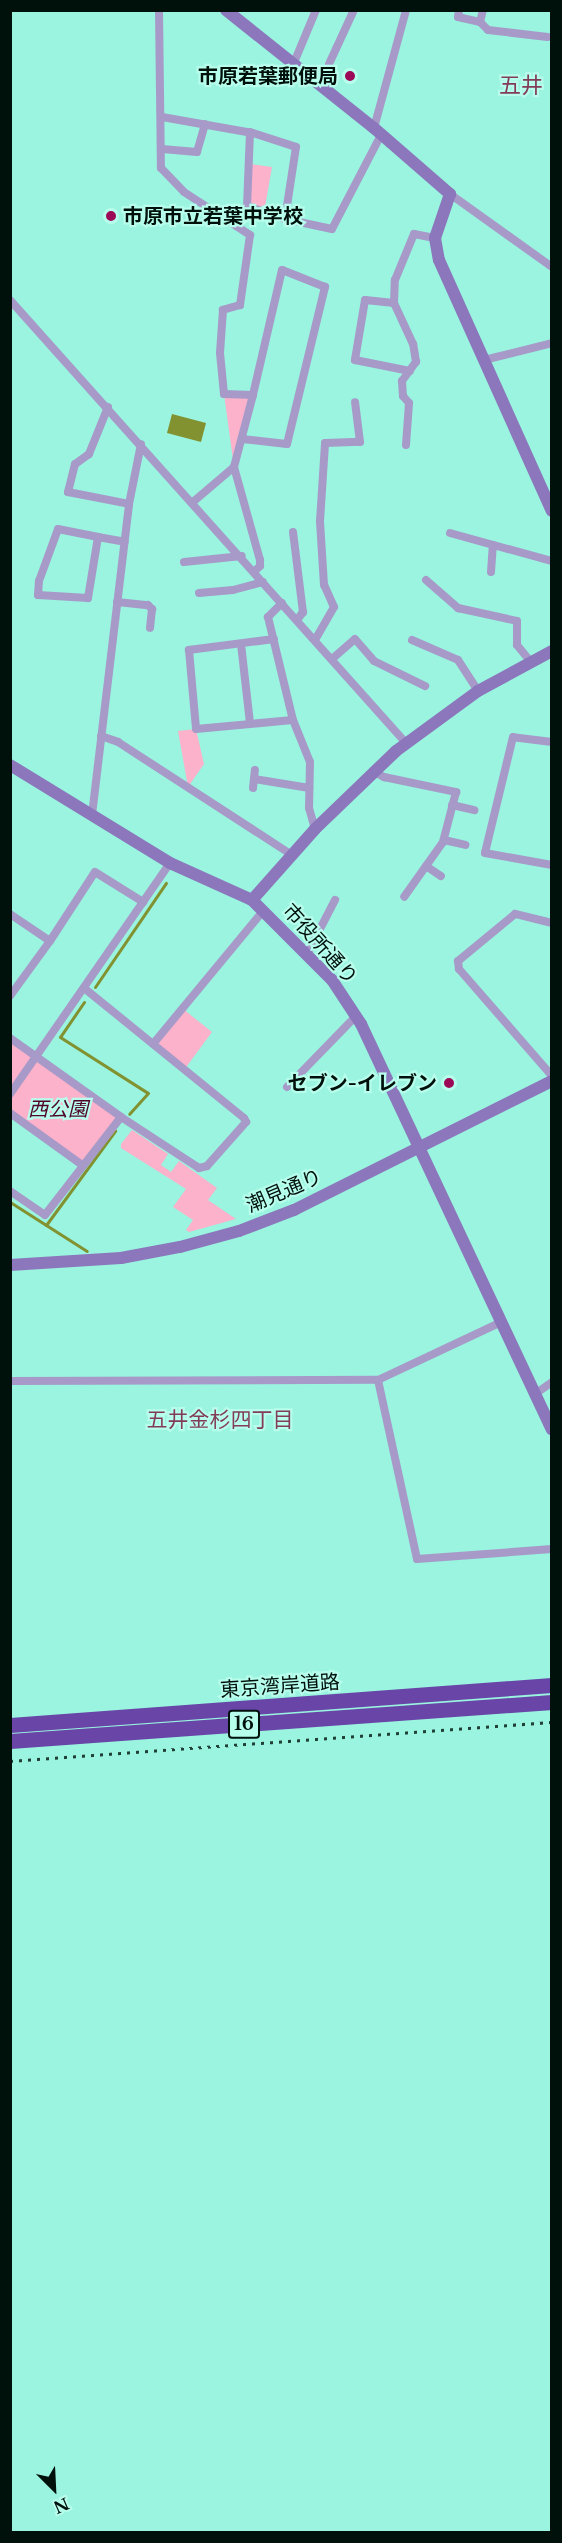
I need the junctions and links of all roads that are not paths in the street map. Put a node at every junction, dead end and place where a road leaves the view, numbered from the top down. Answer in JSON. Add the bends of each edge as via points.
{"nodes":[{"id":1,"x":159,"y":10,"type":"edge"},
{"id":2,"x":226,"y":10,"type":"edge"},
{"id":3,"x":316,"y":10,"type":"edge"},
{"id":4,"x":354,"y":10,"type":"edge"},
{"id":5,"x":406,"y":10,"type":"edge"},
{"id":6,"x":459,"y":10,"type":"edge"},
{"id":7,"x":483,"y":10,"type":"edge"},
{"id":8,"x":480,"y":22,"type":"junction"},
{"id":9,"x":548,"y":37,"type":"dead end"},
{"id":10,"x":329,"y":64,"type":"dead end"},
{"id":11,"x":293,"y":65,"type":"junction"},
{"id":12,"x":162,"y":117,"type":"junction"},
{"id":13,"x":205,"y":124,"type":"junction"},
{"id":14,"x":377,"y":131,"type":"junction"},
{"id":15,"x":250,"y":132,"type":"junction"},
{"id":16,"x":162,"y":148,"type":"junction"},
{"id":17,"x":450,"y":194,"type":"junction"},
{"id":18,"x":285,"y":219,"type":"junction"},
{"id":19,"x":435,"y":238,"type":"junction"},
{"id":20,"x":552,"y":267,"type":"edge"},
{"id":21,"x":10,"y":300,"type":"edge"},
{"id":22,"x":394,"y":303,"type":"junction"},
{"id":23,"x":552,"y":343,"type":"edge"},
{"id":24,"x":484,"y":360,"type":"junction"},
{"id":25,"x":410,"y":371,"type":"junction"},
{"id":26,"x":253,"y":395,"type":"junction"},
{"id":27,"x":355,"y":402,"type":"dead end"},
{"id":28,"x":108,"y":407,"type":"junction"},
{"id":29,"x":242,"y":440,"type":"junction"},
{"id":30,"x":141,"y":444,"type":"junction"},
{"id":31,"x":406,"y":445,"type":"dead end"},
{"id":32,"x":234,"y":466,"type":"junction"},
{"id":33,"x":193,"y":502,"type":"junction"},
{"id":34,"x":129,"y":504,"type":"junction"},
{"id":35,"x":552,"y":511,"type":"edge"},
{"id":36,"x":293,"y":532,"type":"dead end"},
{"id":37,"x":450,"y":533,"type":"dead end"},
{"id":38,"x":98,"y":537,"type":"junction"},
{"id":39,"x":125,"y":542,"type":"junction"},
{"id":40,"x":493,"y":545,"type":"junction"},
{"id":41,"x":242,"y":556,"type":"junction"},
{"id":42,"x":552,"y":561,"type":"edge"},
{"id":43,"x":184,"y":562,"type":"dead end"},
{"id":44,"x":254,"y":572,"type":"junction"},
{"id":45,"x":491,"y":572,"type":"dead end"},
{"id":46,"x":426,"y":580,"type":"dead end"},
{"id":47,"x":263,"y":582,"type":"junction"},
{"id":48,"x":199,"y":593,"type":"dead end"},
{"id":49,"x":117,"y":602,"type":"junction"},
{"id":50,"x":282,"y":603,"type":"junction"},
{"id":51,"x":297,"y":620,"type":"junction"},
{"id":52,"x":150,"y":628,"type":"dead end"},
{"id":53,"x":274,"y":639,"type":"junction"},
{"id":54,"x":315,"y":640,"type":"junction"},
{"id":55,"x":412,"y":640,"type":"dead end"},
{"id":56,"x":241,"y":644,"type":"junction"},
{"id":57,"x":552,"y":651,"type":"edge"},
{"id":58,"x":332,"y":659,"type":"junction"},
{"id":59,"x":531,"y":662,"type":"junction"},
{"id":60,"x":425,"y":686,"type":"dead end"},
{"id":61,"x":478,"y":691,"type":"junction"},
{"id":62,"x":293,"y":720,"type":"junction"},
{"id":63,"x":250,"y":723,"type":"junction"},
{"id":64,"x":101,"y":736,"type":"junction"},
{"id":65,"x":552,"y":742,"type":"edge"},
{"id":66,"x":406,"y":743,"type":"junction"},
{"id":67,"x":10,"y":765,"type":"edge"},
{"id":68,"x":373,"y":771,"type":"junction"},
{"id":69,"x":309,"y":788,"type":"junction"},
{"id":70,"x":253,"y":789,"type":"dead end"},
{"id":71,"x":453,"y":805,"type":"junction"},
{"id":72,"x":474,"y":810,"type":"dead end"},
{"id":73,"x":92,"y":815,"type":"junction"},
{"id":74,"x":315,"y":829,"type":"junction"},
{"id":75,"x":444,"y":840,"type":"junction"},
{"id":76,"x":465,"y":845,"type":"dead end"},
{"id":77,"x":292,"y":855,"type":"junction"},
{"id":78,"x":170,"y":862,"type":"junction"},
{"id":79,"x":552,"y":865,"type":"edge"},
{"id":80,"x":426,"y":866,"type":"junction"},
{"id":81,"x":441,"y":876,"type":"dead end"},
{"id":82,"x":404,"y":897,"type":"dead end"},
{"id":83,"x":252,"y":900,"type":"junction"},
{"id":84,"x":335,"y":900,"type":"dead end"},
{"id":85,"x":143,"y":902,"type":"junction"},
{"id":86,"x":263,"y":911,"type":"junction"},
{"id":87,"x":10,"y":914,"type":"edge"},
{"id":88,"x":552,"y":923,"type":"edge"},
{"id":89,"x":50,"y":941,"type":"junction"},
{"id":90,"x":307,"y":954,"type":"junction"},
{"id":91,"x":10,"y":979,"type":"edge"},
{"id":92,"x":19,"y":984,"type":"junction"},
{"id":93,"x":84,"y":988,"type":"junction"},
{"id":94,"x":10,"y":996,"type":"edge"},
{"id":95,"x":356,"y":1016,"type":"junction"},
{"id":96,"x":10,"y":1038,"type":"edge"},
{"id":97,"x":153,"y":1044,"type":"junction"},
{"id":98,"x":37,"y":1055,"type":"junction"},
{"id":99,"x":552,"y":1076,"type":"edge"},
{"id":100,"x":552,"y":1081,"type":"edge"},
{"id":101,"x":286,"y":1087,"type":"dead end"},
{"id":102,"x":10,"y":1094,"type":"edge"},
{"id":103,"x":10,"y":1113,"type":"edge"},
{"id":104,"x":121,"y":1117,"type":"junction"},
{"id":105,"x":419,"y":1149,"type":"junction"},
{"id":106,"x":82,"y":1165,"type":"junction"},
{"id":107,"x":10,"y":1191,"type":"edge"},
{"id":108,"x":10,"y":1265,"type":"edge"},
{"id":109,"x":501,"y":1322,"type":"junction"},
{"id":110,"x":378,"y":1380,"type":"junction"},
{"id":111,"x":10,"y":1381,"type":"edge"},
{"id":112,"x":552,"y":1382,"type":"edge"},
{"id":113,"x":536,"y":1394,"type":"junction"},
{"id":114,"x":552,"y":1429,"type":"edge"},
{"id":115,"x":552,"y":1549,"type":"edge"},
{"id":116,"x":552,"y":1685,"type":"edge"},
{"id":117,"x":552,"y":1702,"type":"edge"},
{"id":118,"x":10,"y":1725,"type":"edge"},
{"id":119,"x":10,"y":1741,"type":"edge"}],
"edges":[{"from":1,"to":12,"type":"street"},
{"from":2,"to":11,"type":"street"},
{"from":3,"to":11,"type":"street"},
{"from":4,"to":10,"type":"street"},
{"from":5,"to":14,"type":"street"},
{"from":6,"to":8,"type":"street","via":[[458,17]]},
{"from":7,"to":8,"type":"street"},
{"from":8,"to":9,"type":"street","via":[[488,30]]},
{"from":11,"to":14,"type":"street"},
{"from":12,"to":13,"type":"street"},
{"from":12,"to":16,"type":"street"},
{"from":13,"to":15,"type":"street"},
{"from":13,"to":16,"type":"street","via":[[197,152]]},
{"from":14,"to":17,"type":"street"},
{"from":14,"to":18,"type":"street","via":[[332,229]]},
{"from":15,"to":18,"type":"street","via":[[247,206]]},
{"from":15,"to":18,"type":"street","via":[[297,147]]},
{"from":16,"to":26,"type":"street","via":[[160,168],[184,192],[250,235],[240,304],[223,310],[220,353],[224,394]]},
{"from":17,"to":19,"type":"street"},
{"from":17,"to":20,"type":"street"},
{"from":19,"to":22,"type":"street","via":[[414,234],[395,280]]},
{"from":19,"to":24,"type":"street","via":[[439,260]]},
{"from":21,"to":28,"type":"street"},
{"from":22,"to":25,"type":"street","via":[[413,344],[417,362]]},
{"from":22,"to":25,"type":"street","via":[[365,300],[355,360]]},
{"from":23,"to":24,"type":"street"},
{"from":24,"to":35,"type":"street"},
{"from":25,"to":31,"type":"street","via":[[402,381],[403,396],[409,403]]},
{"from":26,"to":29,"type":"street"},
{"from":26,"to":29,"type":"street","via":[[282,270],[325,288],[287,444]]},
{"from":27,"to":54,"type":"street","via":[[360,442],[325,443],[320,522],[324,585],[334,608]]},
{"from":28,"to":30,"type":"street"},
{"from":28,"to":34,"type":"street","via":[[89,454],[75,464],[68,492]]},
{"from":29,"to":32,"type":"street"},
{"from":30,"to":33,"type":"street"},
{"from":30,"to":34,"type":"street"},
{"from":32,"to":33,"type":"street"},
{"from":32,"to":44,"type":"street","via":[[260,560]]},
{"from":33,"to":41,"type":"street"},
{"from":34,"to":39,"type":"street"},
{"from":36,"to":51,"type":"street","via":[[303,612]]},
{"from":37,"to":40,"type":"street"},
{"from":38,"to":38,"type":"street","via":[[58,529],[39,580],[38,595],[88,598]]},
{"from":38,"to":39,"type":"street"},
{"from":39,"to":49,"type":"street"},
{"from":40,"to":42,"type":"street"},
{"from":40,"to":45,"type":"street"},
{"from":41,"to":43,"type":"street"},
{"from":41,"to":44,"type":"street"},
{"from":44,"to":47,"type":"street"},
{"from":46,"to":59,"type":"street","via":[[458,608],[517,621],[517,645]]},
{"from":47,"to":48,"type":"street"},
{"from":47,"to":50,"type":"street"},
{"from":49,"to":52,"type":"street","via":[[148,605],[152,609]]},
{"from":49,"to":64,"type":"street"},
{"from":50,"to":51,"type":"street"},
{"from":50,"to":53,"type":"street","via":[[267,617]]},
{"from":51,"to":54,"type":"street"},
{"from":53,"to":56,"type":"street"},
{"from":53,"to":62,"type":"street"},
{"from":54,"to":58,"type":"street"},
{"from":55,"to":61,"type":"street","via":[[458,660]]},
{"from":56,"to":63,"type":"street"},
{"from":56,"to":63,"type":"street","via":[[189,650],[196,729]]},
{"from":57,"to":59,"type":"street"},
{"from":58,"to":60,"type":"street","via":[[355,639],[374,661]]},
{"from":58,"to":66,"type":"street"},
{"from":59,"to":61,"type":"street"},
{"from":61,"to":66,"type":"street"},
{"from":62,"to":63,"type":"street"},
{"from":62,"to":69,"type":"street","via":[[310,762]]},
{"from":64,"to":73,"type":"street"},
{"from":64,"to":77,"type":"street","via":[[118,742]]},
{"from":65,"to":79,"type":"street","via":[[513,737],[485,853]]},
{"from":66,"to":68,"type":"street"},
{"from":67,"to":73,"type":"street","name":"市役所通り"},
{"from":68,"to":71,"type":"street","via":[[384,777],[456,792]]},
{"from":68,"to":74,"type":"street"},
{"from":69,"to":70,"type":"street","via":[[254,774]]},
{"from":69,"to":74,"type":"street"},
{"from":71,"to":72,"type":"street"},
{"from":71,"to":75,"type":"street"},
{"from":73,"to":78,"type":"street","name":"市役所通り"},
{"from":74,"to":77,"type":"street"},
{"from":75,"to":76,"type":"street"},
{"from":75,"to":80,"type":"street"},
{"from":77,"to":83,"type":"street"},
{"from":78,"to":83,"type":"street","name":"市役所通り"},
{"from":78,"to":85,"type":"street"},
{"from":80,"to":81,"type":"street"},
{"from":80,"to":82,"type":"street"},
{"from":83,"to":86,"type":"street","name":"市役所通り"},
{"from":84,"to":90,"type":"street"},
{"from":85,"to":89,"type":"street","via":[[95,872]]},
{"from":85,"to":93,"type":"street"},
{"from":86,"to":90,"type":"street","name":"市役所通り"},
{"from":86,"to":97,"type":"street"},
{"from":87,"to":89,"type":"street"},
{"from":88,"to":99,"type":"street","via":[[515,914],[458,961],[459,969]]},
{"from":89,"to":92,"type":"street"},
{"from":90,"to":95,"type":"street","name":"市役所通り","via":[[332,980]]},
{"from":91,"to":92,"type":"street"},
{"from":92,"to":94,"type":"street"},
{"from":93,"to":97,"type":"street"},
{"from":93,"to":98,"type":"street"},
{"from":95,"to":101,"type":"street"},
{"from":95,"to":105,"type":"street","name":"市役所通り"},
{"from":96,"to":98,"type":"street"},
{"from":97,"to":104,"type":"street","via":[[246,1122],[207,1166],[199,1168]]},
{"from":98,"to":102,"type":"street"},
{"from":98,"to":104,"type":"street"},
{"from":100,"to":105,"type":"street","name":"潮見通り"},
{"from":103,"to":106,"type":"street"},
{"from":104,"to":106,"type":"street"},
{"from":105,"to":108,"type":"street","name":"潮見通り","via":[[294,1210],[216,1238],[115,1258]]},
{"from":105,"to":109,"type":"street","name":"市役所通り"},
{"from":106,"to":107,"type":"street","via":[[45,1215]]},
{"from":109,"to":110,"type":"street"},
{"from":109,"to":113,"type":"street","name":"市役所通り"},
{"from":110,"to":111,"type":"street"},
{"from":110,"to":115,"type":"street","via":[[417,1559]]},
{"from":112,"to":113,"type":"street"},
{"from":113,"to":114,"type":"street","name":"市役所通り"},
{"from":116,"to":118,"type":"highway","name":"東京湾岸道路","number":"16"},
{"from":117,"to":119,"type":"highway","name":"東京湾岸道路","number":"16"}]}
